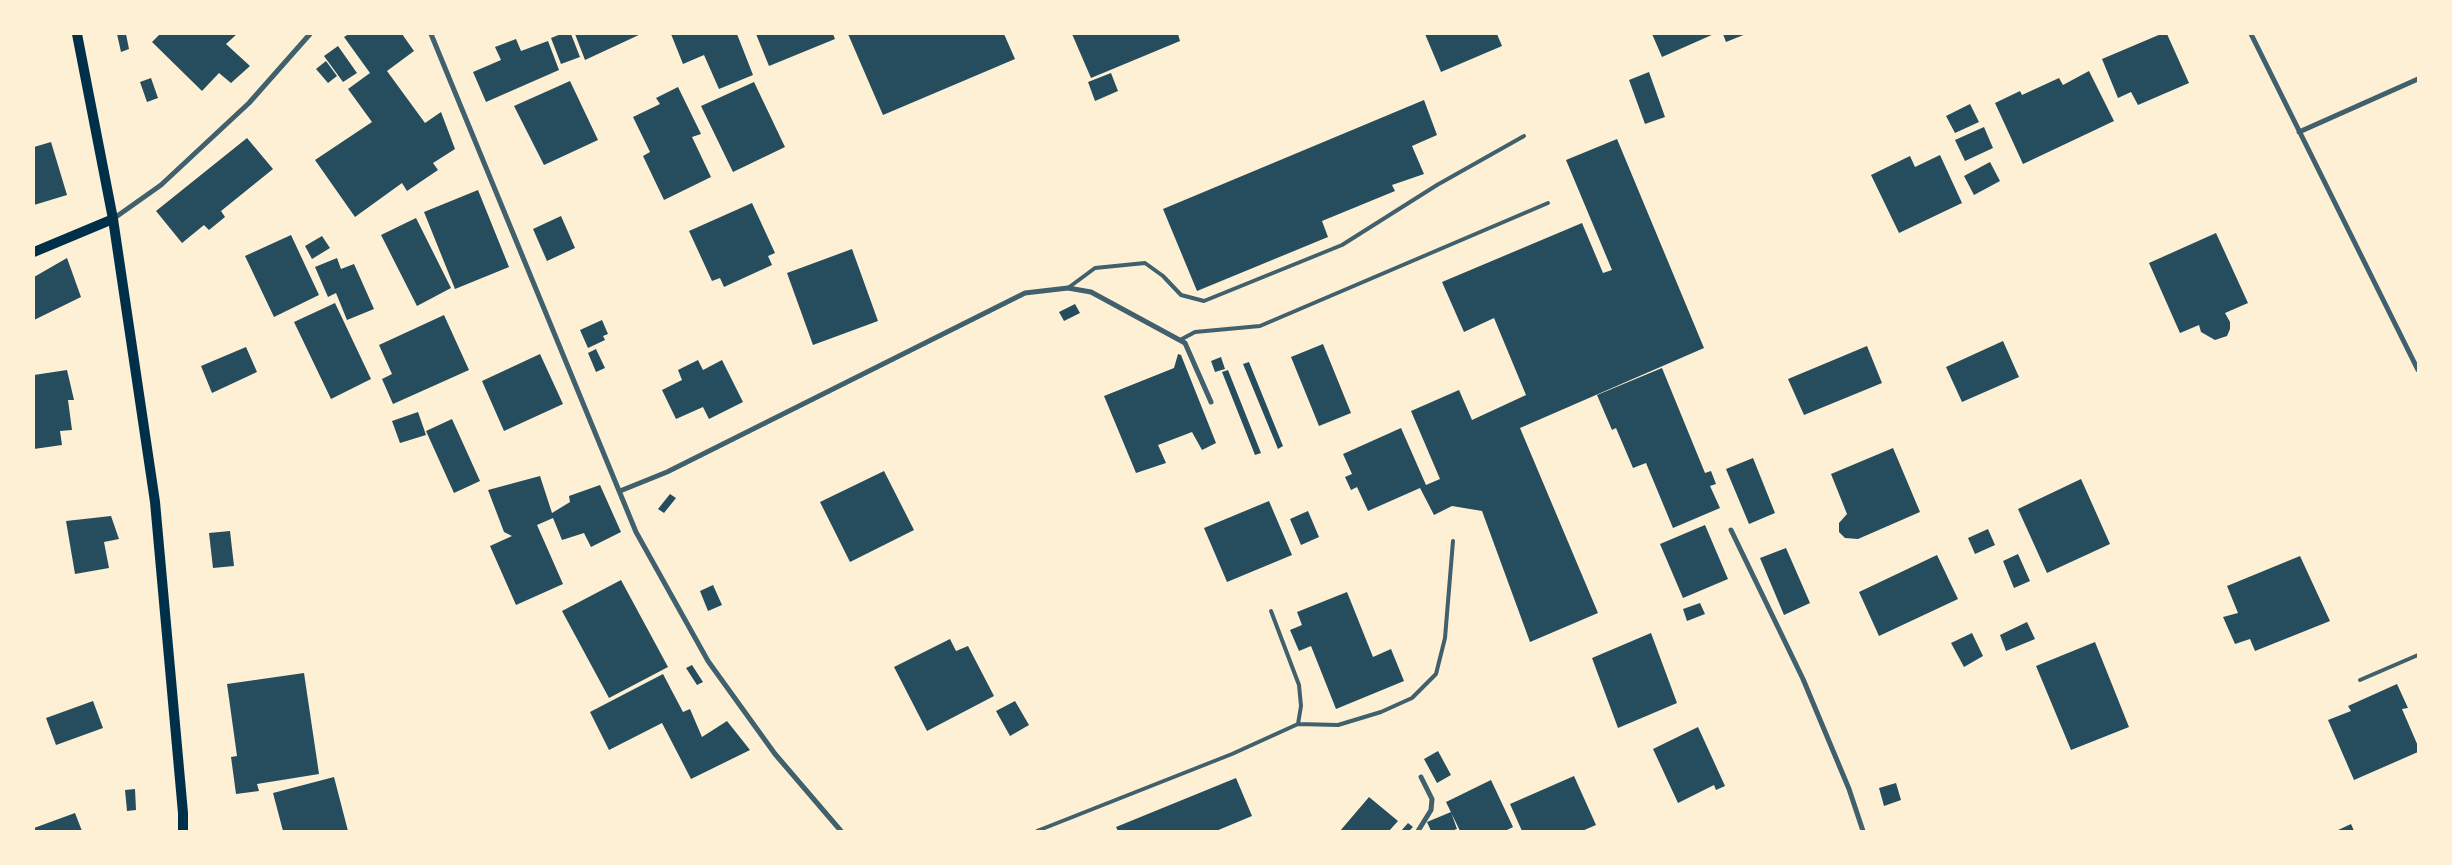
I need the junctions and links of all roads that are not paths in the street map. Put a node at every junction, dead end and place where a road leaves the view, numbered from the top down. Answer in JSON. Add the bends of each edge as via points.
{"nodes":[{"id":1,"x":77,"y":34,"type":"edge"},
{"id":2,"x":310,"y":34,"type":"edge"},
{"id":3,"x":431,"y":34,"type":"edge"},
{"id":4,"x":2251,"y":34,"type":"edge"},
{"id":5,"x":2418,"y":80,"type":"edge"},
{"id":6,"x":2299,"y":132,"type":"junction"},
{"id":7,"x":1524,"y":136,"type":"dead end"},
{"id":8,"x":1548,"y":202,"type":"dead end"},
{"id":9,"x":113,"y":219,"type":"junction"},
{"id":10,"x":34,"y":252,"type":"edge"},
{"id":11,"x":1068,"y":288,"type":"junction"},
{"id":12,"x":1180,"y":340,"type":"junction"},
{"id":13,"x":2418,"y":370,"type":"edge"},
{"id":14,"x":1211,"y":402,"type":"dead end"},
{"id":15,"x":620,"y":491,"type":"junction"},
{"id":16,"x":1731,"y":530,"type":"dead end"},
{"id":17,"x":1452,"y":542,"type":"dead end"},
{"id":18,"x":1271,"y":611,"type":"dead end"},
{"id":19,"x":2418,"y":655,"type":"edge"},
{"id":20,"x":2360,"y":680,"type":"dead end"},
{"id":21,"x":1298,"y":724,"type":"junction"},
{"id":22,"x":1421,"y":777,"type":"dead end"},
{"id":23,"x":183,"y":831,"type":"edge"},
{"id":24,"x":841,"y":831,"type":"edge"},
{"id":25,"x":1037,"y":831,"type":"edge"},
{"id":26,"x":1418,"y":831,"type":"edge"},
{"id":27,"x":1863,"y":831,"type":"edge"}],
"edges":[{"from":1,"to":9,"type":"main road"},
{"from":2,"to":9,"type":"street","via":[[249,103],[161,185]]},
{"from":3,"to":15,"type":"street"},
{"from":4,"to":6,"type":"street"},
{"from":5,"to":6,"type":"street"},
{"from":6,"to":13,"type":"street"},
{"from":7,"to":11,"type":"lane","via":[[1342,244],[1204,301],[1181,295],[1145,263],[1095,268]]},
{"from":8,"to":12,"type":"lane","via":[[1260,326],[1195,332]]},
{"from":9,"to":10,"type":"main road"},
{"from":9,"to":23,"type":"main road","via":[[155,502]]},
{"from":11,"to":12,"type":"street","via":[[1091,292]]},
{"from":11,"to":15,"type":"street","via":[[1025,292],[667,472]]},
{"from":12,"to":14,"type":"street","via":[[1185,343]]},
{"from":15,"to":24,"type":"street","via":[[636,532],[708,662],[775,754]]},
{"from":16,"to":27,"type":"street","via":[[1803,678]]},
{"from":17,"to":21,"type":"lane","via":[[1445,638],[1436,674],[1412,698],[1381,712],[1338,725]]},
{"from":18,"to":21,"type":"lane","via":[[1299,685],[1301,706]]},
{"from":19,"to":20,"type":"lane"},
{"from":21,"to":25,"type":"lane","via":[[1232,754]]},
{"from":22,"to":26,"type":"street","via":[[1432,799],[1431,810]]}]}
